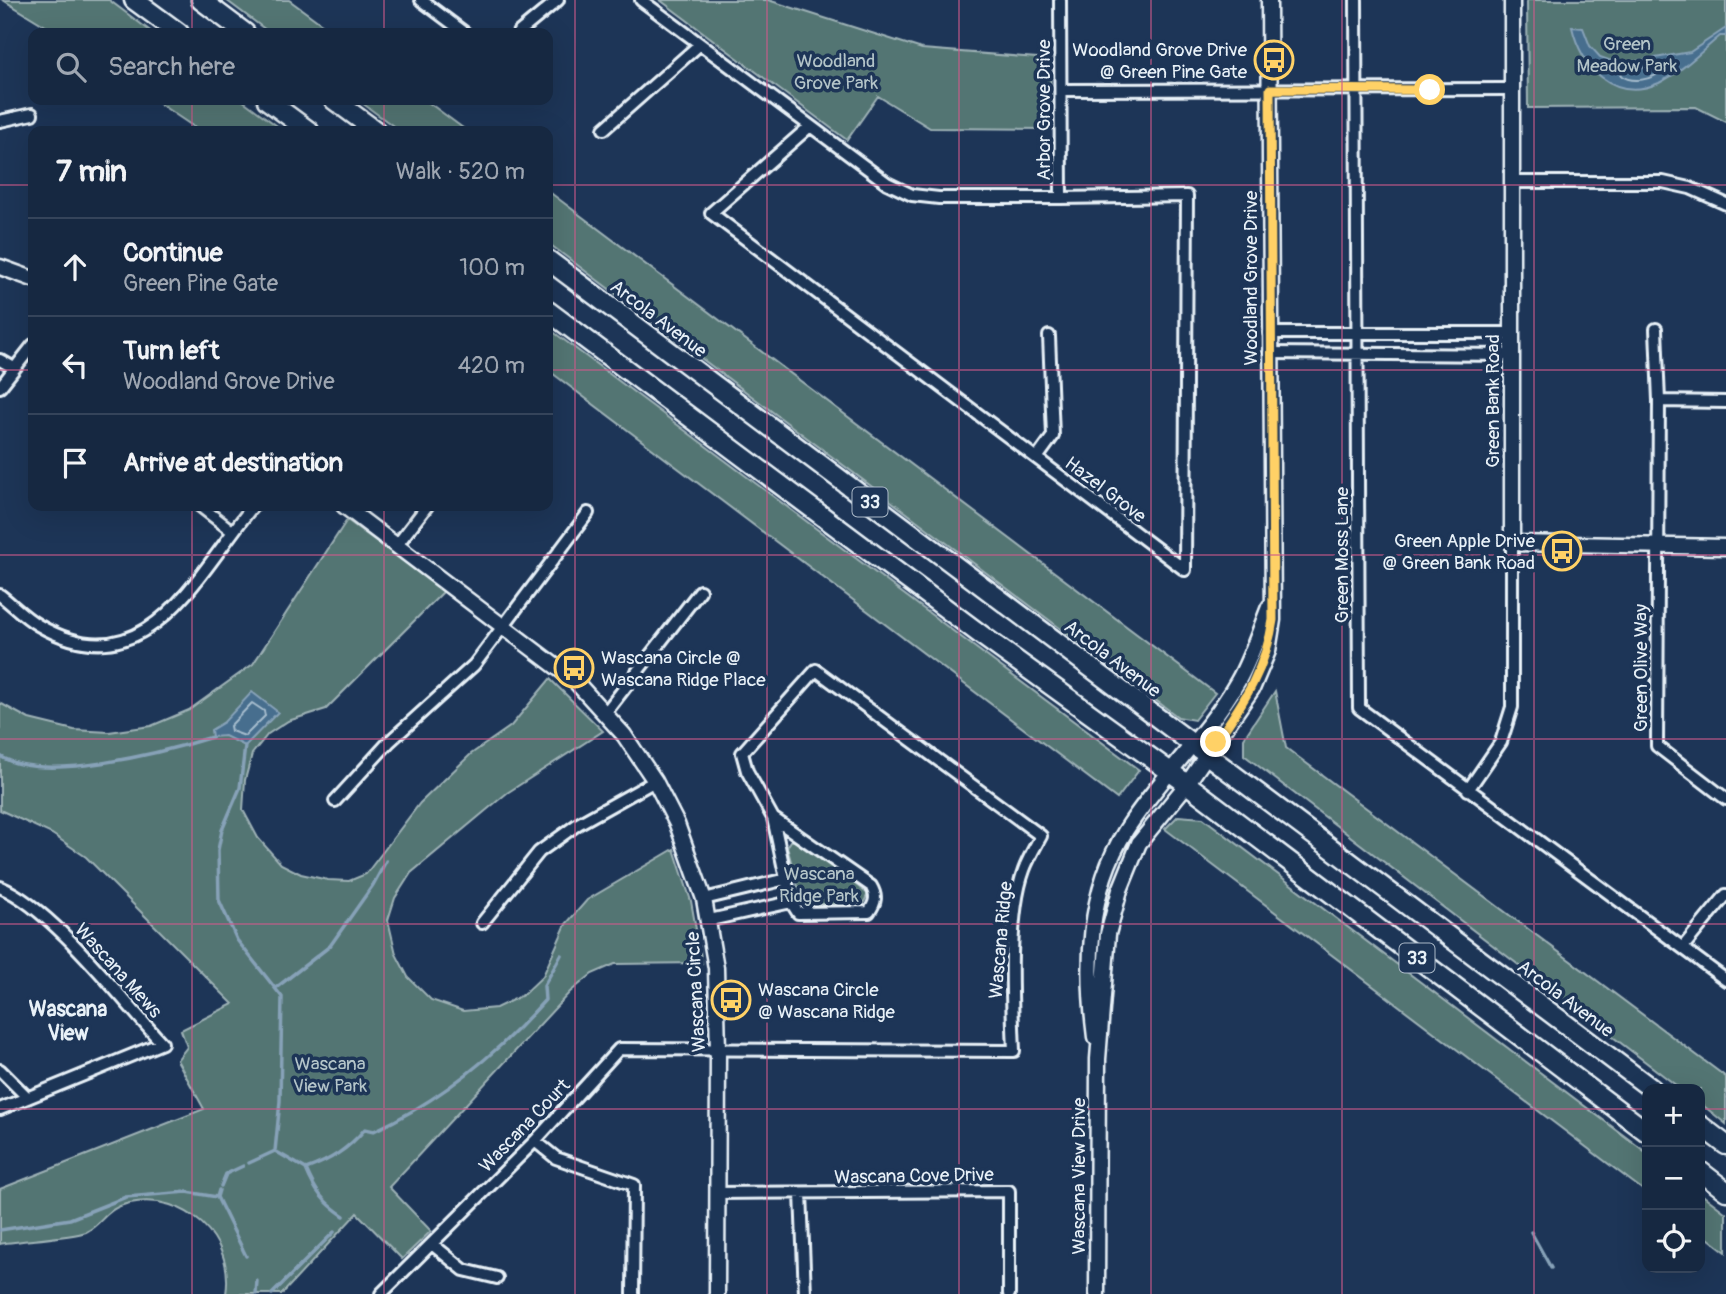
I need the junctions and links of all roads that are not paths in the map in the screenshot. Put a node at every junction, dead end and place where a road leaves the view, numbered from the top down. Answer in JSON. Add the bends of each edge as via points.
{"nodes":[{"id":1,"x":134,"y":0,"type":"edge"},
{"id":2,"x":201,"y":0,"type":"edge"},
{"id":3,"x":421,"y":0,"type":"edge"},
{"id":4,"x":558,"y":0,"type":"edge"},
{"id":5,"x":641,"y":0,"type":"edge"},
{"id":6,"x":1060,"y":0,"type":"edge"},
{"id":7,"x":1269,"y":0,"type":"edge"},
{"id":8,"x":1356,"y":0,"type":"edge"},
{"id":9,"x":1512,"y":0,"type":"edge"},
{"id":10,"x":172,"y":28,"type":"edge"},
{"id":11,"x":238,"y":28,"type":"edge"},
{"id":12,"x":458,"y":28,"type":"edge"},
{"id":13,"x":524,"y":28,"type":"edge"},
{"id":14,"x":699,"y":45,"type":"junction"},
{"id":15,"x":1270,"y":89,"type":"junction"},
{"id":16,"x":1513,"y":89,"type":"junction"},
{"id":17,"x":1061,"y":90,"type":"junction"},
{"id":18,"x":1357,"y":90,"type":"junction"},
{"id":19,"x":274,"y":105,"type":"edge"},
{"id":20,"x":341,"y":105,"type":"edge"},
{"id":21,"x":32,"y":114,"type":"dead end"},
{"id":22,"x":0,"y":121,"type":"edge"},
{"id":23,"x":302,"y":126,"type":"edge"},
{"id":24,"x":369,"y":126,"type":"edge"},
{"id":25,"x":808,"y":127,"type":"junction"},
{"id":26,"x":604,"y":129,"type":"dead end"},
{"id":27,"x":1513,"y":181,"type":"junction"},
{"id":28,"x":1061,"y":198,"type":"junction"},
{"id":29,"x":1726,"y":204,"type":"edge"},
{"id":30,"x":553,"y":264,"type":"edge"},
{"id":31,"x":0,"y":267,"type":"edge"},
{"id":32,"x":28,"y":277,"type":"edge"},
{"id":33,"x":553,"y":315,"type":"edge"},
{"id":34,"x":1656,"y":328,"type":"dead end"},
{"id":35,"x":1269,"y":333,"type":"junction"},
{"id":36,"x":1359,"y":333,"type":"junction"},
{"id":37,"x":1511,"y":333,"type":"junction"},
{"id":38,"x":1049,"y":336,"type":"dead end"},
{"id":39,"x":28,"y":351,"type":"edge"},
{"id":40,"x":1269,"y":353,"type":"junction"},
{"id":41,"x":1358,"y":355,"type":"junction"},
{"id":42,"x":1511,"y":355,"type":"junction"},
{"id":43,"x":0,"y":360,"type":"edge"},
{"id":44,"x":14,"y":368,"type":"junction"},
{"id":45,"x":0,"y":387,"type":"edge"},
{"id":46,"x":1659,"y":401,"type":"junction"},
{"id":47,"x":1726,"y":402,"type":"edge"},
{"id":48,"x":1037,"y":458,"type":"junction"},
{"id":49,"x":206,"y":511,"type":"edge"},
{"id":50,"x":249,"y":511,"type":"edge"},
{"id":51,"x":351,"y":511,"type":"edge"},
{"id":52,"x":423,"y":511,"type":"edge"},
{"id":53,"x":588,"y":513,"type":"dead end"},
{"id":54,"x":232,"y":531,"type":"junction"},
{"id":55,"x":1512,"y":543,"type":"junction"},
{"id":56,"x":397,"y":545,"type":"junction"},
{"id":57,"x":1657,"y":545,"type":"junction"},
{"id":58,"x":1726,"y":547,"type":"edge"},
{"id":59,"x":700,"y":591,"type":"dead end"},
{"id":60,"x":0,"y":595,"type":"edge"},
{"id":61,"x":1273,"y":598,"type":"junction"},
{"id":62,"x":504,"y":625,"type":"junction"},
{"id":63,"x":606,"y":712,"type":"junction"},
{"id":64,"x":1192,"y":744,"type":"junction"},
{"id":65,"x":1208,"y":754,"type":"junction"},
{"id":66,"x":1172,"y":773,"type":"junction"},
{"id":67,"x":655,"y":781,"type":"junction"},
{"id":68,"x":1187,"y":784,"type":"junction"},
{"id":69,"x":1468,"y":790,"type":"junction"},
{"id":70,"x":1726,"y":799,"type":"edge"},
{"id":71,"x":335,"y":801,"type":"dead end"},
{"id":72,"x":773,"y":818,"type":"junction"},
{"id":73,"x":786,"y":879,"type":"junction"},
{"id":74,"x":0,"y":887,"type":"edge"},
{"id":75,"x":1726,"y":895,"type":"edge"},
{"id":76,"x":704,"y":899,"type":"junction"},
{"id":77,"x":790,"y":902,"type":"junction"},
{"id":78,"x":710,"y":920,"type":"junction"},
{"id":79,"x":482,"y":923,"type":"dead end"},
{"id":80,"x":1683,"y":947,"type":"junction"},
{"id":81,"x":1726,"y":980,"type":"edge"},
{"id":82,"x":718,"y":1049,"type":"junction"},
{"id":83,"x":1098,"y":1059,"type":"junction"},
{"id":84,"x":0,"y":1070,"type":"edge"},
{"id":85,"x":1645,"y":1084,"type":"edge"},
{"id":86,"x":28,"y":1098,"type":"junction"},
{"id":87,"x":0,"y":1109,"type":"edge"},
{"id":88,"x":1642,"y":1128,"type":"edge"},
{"id":89,"x":1705,"y":1129,"type":"edge"},
{"id":90,"x":535,"y":1141,"type":"junction"},
{"id":91,"x":1726,"y":1145,"type":"edge"},
{"id":92,"x":1705,"y":1175,"type":"edge"},
{"id":93,"x":1726,"y":1191,"type":"edge"},
{"id":94,"x":716,"y":1192,"type":"junction"},
{"id":95,"x":801,"y":1193,"type":"junction"},
{"id":96,"x":432,"y":1244,"type":"junction"},
{"id":97,"x":497,"y":1278,"type":"dead end"},
{"id":98,"x":381,"y":1294,"type":"edge"},
{"id":99,"x":633,"y":1294,"type":"edge"},
{"id":100,"x":716,"y":1294,"type":"edge"},
{"id":101,"x":805,"y":1294,"type":"edge"},
{"id":102,"x":1009,"y":1294,"type":"edge"},
{"id":103,"x":1097,"y":1294,"type":"edge"}],
"edges":[{"from":1,"to":10,"type":"main road"},
{"from":2,"to":11,"type":"main road"},
{"from":3,"to":12,"type":"street"},
{"from":4,"to":13,"type":"street"},
{"from":5,"to":14,"type":"street","name":"Arbor Grove Drive"},
{"from":6,"to":17,"type":"street","name":"Arbor Grove Drive"},
{"from":7,"to":15,"type":"street","name":"Woodland Grove Drive"},
{"from":8,"to":18,"type":"street","name":"Green Moss Lane"},
{"from":9,"to":16,"type":"street","name":"Green Bank Road"},
{"from":14,"to":25,"type":"street","name":"Arbor Grove Drive"},
{"from":14,"to":26,"type":"street"},
{"from":15,"to":17,"type":"street"},
{"from":15,"to":18,"type":"street"},
{"from":15,"to":35,"type":"street","name":"Woodland Grove Drive"},
{"from":16,"to":18,"type":"street"},
{"from":16,"to":27,"type":"street","name":"Green Bank Road"},
{"from":17,"to":28,"type":"street","name":"Arbor Grove Drive"},
{"from":18,"to":36,"type":"street","name":"Green Moss Lane"},
{"from":19,"to":23,"type":"main road"},
{"from":20,"to":24,"type":"main road"},
{"from":21,"to":22,"type":"street"},
{"from":25,"to":28,"type":"street","name":"Arbor Grove Drive","via":[[887,183],[912,195]]},
{"from":25,"to":48,"type":"street","name":"Hazel Grove","via":[[712,213]]},
{"from":27,"to":29,"type":"street","via":[[1663,182]]},
{"from":27,"to":37,"type":"street","name":"Green Bank Road"},
{"from":28,"to":48,"type":"street","name":"Hazel Grove","via":[[1187,196],[1185,570]]},
{"from":30,"to":64,"type":"main road","name":"Arcola Avenue","number":"33"},
{"from":31,"to":32,"type":"street"},
{"from":33,"to":66,"type":"main road","number":"33"},
{"from":34,"to":46,"type":"street"},
{"from":35,"to":36,"type":"street"},
{"from":35,"to":40,"type":"street","name":"Woodland Grove Drive"},
{"from":36,"to":37,"type":"street"},
{"from":36,"to":41,"type":"street","name":"Green Moss Lane"},
{"from":37,"to":42,"type":"street","name":"Green Bank Road"},
{"from":38,"to":48,"type":"street","via":[[1053,436]]},
{"from":39,"to":44,"type":"street"},
{"from":40,"to":41,"type":"street"},
{"from":40,"to":61,"type":"street","name":"Woodland Grove Drive"},
{"from":41,"to":42,"type":"street"},
{"from":41,"to":69,"type":"street","name":"Green Moss Lane","via":[[1359,708]]},
{"from":42,"to":55,"type":"street","name":"Green Bank Road"},
{"from":43,"to":44,"type":"street"},
{"from":44,"to":45,"type":"street"},
{"from":46,"to":47,"type":"street"},
{"from":46,"to":57,"type":"street"},
{"from":49,"to":54,"type":"street"},
{"from":50,"to":54,"type":"street"},
{"from":51,"to":56,"type":"street","name":"Wascana Circle"},
{"from":52,"to":56,"type":"street"},
{"from":53,"to":62,"type":"street"},
{"from":54,"to":60,"type":"street","via":[[186,595],[148,631],[128,639],[76,641],[37,624]]},
{"from":55,"to":57,"type":"street"},
{"from":55,"to":69,"type":"street","name":"Green Bank Road","via":[[1512,707],[1501,742]]},
{"from":56,"to":62,"type":"street","name":"Wascana Circle"},
{"from":57,"to":58,"type":"street"},
{"from":57,"to":70,"type":"street","name":"Green Olive Way","via":[[1657,746]]},
{"from":59,"to":63,"type":"street"},
{"from":61,"to":64,"type":"street","name":"Woodland Grove Drive","via":[[1237,683]]},
{"from":61,"to":65,"type":"street","name":"Woodland Grove Drive","via":[[1263,664],[1252,689]]},
{"from":62,"to":63,"type":"street","name":"Wascana Circle"},
{"from":62,"to":71,"type":"street","via":[[474,665],[389,742]]},
{"from":63,"to":67,"type":"street","name":"Wascana Circle"},
{"from":64,"to":65,"type":"main road","name":"Arcola Avenue","number":"33"},
{"from":64,"to":66,"type":"street","name":"Wascana View Drive"},
{"from":65,"to":68,"type":"street","name":"Wascana View Drive"},
{"from":65,"to":85,"type":"main road","name":"Arcola Avenue","number":"33"},
{"from":66,"to":68,"type":"main road","number":"33"},
{"from":66,"to":83,"type":"street","name":"Wascana View Drive","via":[[1125,832],[1106,872],[1091,934],[1089,992]]},
{"from":67,"to":76,"type":"street","name":"Wascana Circle","via":[[677,824]]},
{"from":67,"to":79,"type":"street","via":[[578,824],[539,852]]},
{"from":68,"to":83,"type":"street","name":"Wascana View Drive","via":[[1139,843],[1120,890],[1108,934]]},
{"from":68,"to":88,"type":"main road","number":"33"},
{"from":69,"to":80,"type":"street","name":"Green Moss Lane"},
{"from":72,"to":73,"type":"street","name":"Wascana Ridge"},
{"from":72,"to":77,"type":"street","name":"Wascana Ridge","via":[[876,894],[869,912],[858,914],[798,913]]},
{"from":72,"to":82,"type":"street","name":"Wascana Ridge","via":[[742,753],[816,670],[1041,836],[1023,872],[1015,926],[1014,1051]]},
{"from":73,"to":76,"type":"street"},
{"from":73,"to":77,"type":"street","name":"Wascana Ridge"},
{"from":74,"to":86,"type":"street","name":"Wascana Mews","via":[[50,921],[162,1043]]},
{"from":75,"to":80,"type":"street"},
{"from":76,"to":78,"type":"street","name":"Wascana Circle"},
{"from":77,"to":78,"type":"street"},
{"from":78,"to":82,"type":"street","name":"Wascana Circle"},
{"from":80,"to":81,"type":"street","name":"Green Moss Lane"},
{"from":82,"to":90,"type":"street","name":"Wascana Court","via":[[619,1049]]},
{"from":82,"to":94,"type":"street","name":"Wascana Circle"},
{"from":83,"to":103,"type":"street","name":"Wascana View Drive"},
{"from":84,"to":86,"type":"street"},
{"from":86,"to":87,"type":"street","name":"Wascana Mews"},
{"from":89,"to":91,"type":"main road"},
{"from":90,"to":96,"type":"street","name":"Wascana Court"},
{"from":90,"to":99,"type":"street","via":[[556,1158],[634,1185]]},
{"from":92,"to":93,"type":"main road"},
{"from":94,"to":95,"type":"street","name":"Wascana Cove Drive"},
{"from":94,"to":100,"type":"street","name":"Wascana Circle"},
{"from":95,"to":101,"type":"street"},
{"from":95,"to":102,"type":"street","name":"Wascana Cove Drive","via":[[1009,1191]]},
{"from":96,"to":97,"type":"street","via":[[464,1270]]},
{"from":96,"to":98,"type":"street","name":"Wascana Court"}]}
